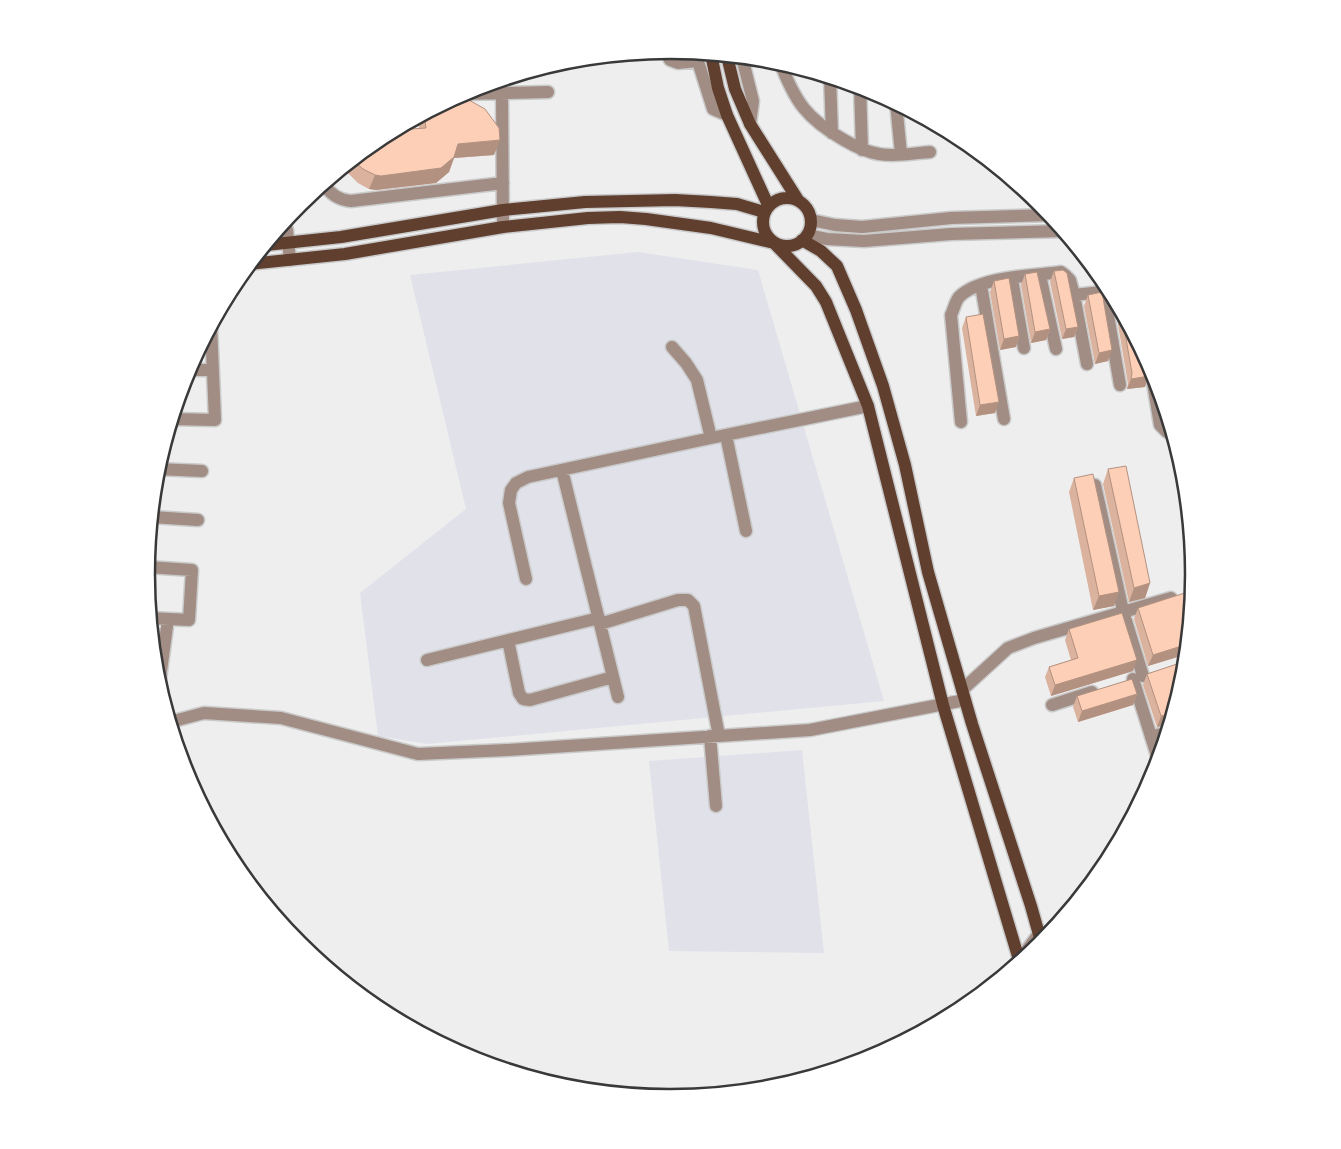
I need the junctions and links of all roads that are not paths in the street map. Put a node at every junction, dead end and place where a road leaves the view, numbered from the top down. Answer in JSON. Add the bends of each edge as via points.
{"nodes":[{"id":1,"x":670,"y":59,"type":"edge"},
{"id":2,"x":688,"y":60,"type":"edge"},
{"id":3,"x":697,"y":60,"type":"edge"},
{"id":4,"x":712,"y":61,"type":"edge"},
{"id":5,"x":728,"y":62,"type":"edge"},
{"id":6,"x":744,"y":64,"type":"edge"},
{"id":7,"x":783,"y":72,"type":"edge"},
{"id":8,"x":830,"y":84,"type":"edge"},
{"id":9,"x":548,"y":92,"type":"dead end"},
{"id":10,"x":484,"y":94,"type":"edge"},
{"id":11,"x":502,"y":94,"type":"junction"},
{"id":12,"x":860,"y":95,"type":"edge"},
{"id":13,"x":897,"y":111,"type":"edge"},
{"id":14,"x":728,"y":115,"type":"junction"},
{"id":15,"x":750,"y":124,"type":"junction"},
{"id":16,"x":832,"y":134,"type":"junction"},
{"id":17,"x":862,"y":150,"type":"junction"},
{"id":18,"x":930,"y":152,"type":"dead end"},
{"id":19,"x":901,"y":154,"type":"junction"},
{"id":20,"x":503,"y":182,"type":"junction"},
{"id":21,"x":328,"y":189,"type":"edge"},
{"id":22,"x":798,"y":200,"type":"junction"},
{"id":23,"x":766,"y":208,"type":"junction"},
{"id":24,"x":503,"y":210,"type":"junction"},
{"id":25,"x":1040,"y":215,"type":"edge"},
{"id":26,"x":811,"y":220,"type":"junction"},
{"id":27,"x":503,"y":227,"type":"junction"},
{"id":28,"x":287,"y":230,"type":"edge"},
{"id":29,"x":1055,"y":231,"type":"edge"},
{"id":30,"x":805,"y":238,"type":"junction"},
{"id":31,"x":288,"y":242,"type":"junction"},
{"id":32,"x":774,"y":242,"type":"junction"},
{"id":33,"x":275,"y":244,"type":"edge"},
{"id":34,"x":290,"y":260,"type":"junction"},
{"id":35,"x":260,"y":263,"type":"edge"},
{"id":36,"x":1040,"y":275,"type":"junction"},
{"id":37,"x":1012,"y":279,"type":"junction"},
{"id":38,"x":981,"y":285,"type":"junction"},
{"id":39,"x":1101,"y":292,"type":"edge"},
{"id":40,"x":1074,"y":296,"type":"junction"},
{"id":41,"x":1109,"y":304,"type":"edge"},
{"id":42,"x":212,"y":339,"type":"edge"},
{"id":43,"x":672,"y":347,"type":"dead end"},
{"id":44,"x":1024,"y":348,"type":"dead end"},
{"id":45,"x":1056,"y":349,"type":"dead end"},
{"id":46,"x":1087,"y":364,"type":"dead end"},
{"id":47,"x":197,"y":370,"type":"edge"},
{"id":48,"x":213,"y":370,"type":"junction"},
{"id":49,"x":1120,"y":385,"type":"dead end"},
{"id":50,"x":868,"y":406,"type":"junction"},
{"id":51,"x":1159,"y":410,"type":"edge"},
{"id":52,"x":179,"y":418,"type":"edge"},
{"id":53,"x":1004,"y":419,"type":"dead end"},
{"id":54,"x":961,"y":422,"type":"dead end"},
{"id":55,"x":1166,"y":431,"type":"edge"},
{"id":56,"x":726,"y":435,"type":"junction"},
{"id":57,"x":711,"y":438,"type":"junction"},
{"id":58,"x":166,"y":469,"type":"edge"},
{"id":59,"x":562,"y":470,"type":"junction"},
{"id":60,"x":202,"y":471,"type":"dead end"},
{"id":61,"x":1095,"y":485,"type":"edge"},
{"id":62,"x":158,"y":517,"type":"edge"},
{"id":63,"x":198,"y":520,"type":"dead end"},
{"id":64,"x":746,"y":531,"type":"dead end"},
{"id":65,"x":155,"y":568,"type":"edge"},
{"id":66,"x":526,"y":579,"type":"dead end"},
{"id":67,"x":1184,"y":594,"type":"edge"},
{"id":68,"x":1123,"y":611,"type":"junction"},
{"id":69,"x":157,"y":618,"type":"edge"},
{"id":70,"x":168,"y":619,"type":"junction"},
{"id":71,"x":599,"y":621,"type":"junction"},
{"id":72,"x":508,"y":640,"type":"junction"},
{"id":73,"x":426,"y":660,"type":"dead end"},
{"id":74,"x":162,"y":661,"type":"edge"},
{"id":75,"x":613,"y":677,"type":"junction"},
{"id":76,"x":1106,"y":687,"type":"edge"},
{"id":77,"x":964,"y":695,"type":"junction"},
{"id":78,"x":618,"y":697,"type":"dead end"},
{"id":79,"x":943,"y":705,"type":"junction"},
{"id":80,"x":1052,"y":705,"type":"dead end"},
{"id":81,"x":176,"y":720,"type":"edge"},
{"id":82,"x":1161,"y":735,"type":"edge"},
{"id":83,"x":715,"y":736,"type":"junction"},
{"id":84,"x":1151,"y":738,"type":"junction"},
{"id":85,"x":1155,"y":750,"type":"edge"},
{"id":86,"x":716,"y":806,"type":"dead end"},
{"id":87,"x":1039,"y":935,"type":"edge"},
{"id":88,"x":1017,"y":956,"type":"edge"}],
"edges":[{"from":1,"to":2,"type":"street","via":[[678,63]]},
{"from":3,"to":14,"type":"street","via":[[713,109]]},
{"from":4,"to":14,"type":"main road"},
{"from":5,"to":15,"type":"main road","via":[[735,90]]},
{"from":6,"to":15,"type":"street","via":[[753,101]]},
{"from":7,"to":16,"type":"street","via":[[803,108]]},
{"from":8,"to":16,"type":"street"},
{"from":9,"to":11,"type":"street"},
{"from":10,"to":11,"type":"street"},
{"from":11,"to":20,"type":"street"},
{"from":12,"to":17,"type":"street"},
{"from":13,"to":19,"type":"street"},
{"from":14,"to":23,"type":"main road"},
{"from":15,"to":22,"type":"main road"},
{"from":16,"to":17,"type":"street"},
{"from":17,"to":19,"type":"street"},
{"from":18,"to":19,"type":"street"},
{"from":20,"to":21,"type":"street","via":[[350,201],[334,196]]},
{"from":20,"to":24,"type":"street"},
{"from":22,"to":23,"type":"main road","via":[[788,197],[777,199]]},
{"from":22,"to":26,"type":"main road","via":[[805,205]]},
{"from":23,"to":24,"type":"main road","via":[[675,200],[585,202]]},
{"from":23,"to":32,"type":"main road","via":[[762,226]]},
{"from":24,"to":27,"type":"street"},
{"from":24,"to":31,"type":"main road","via":[[341,237]]},
{"from":25,"to":26,"type":"street","via":[[951,218],[862,227]]},
{"from":26,"to":30,"type":"main road"},
{"from":27,"to":32,"type":"main road","via":[[620,217],[711,228]]},
{"from":27,"to":34,"type":"main road"},
{"from":28,"to":31,"type":"street"},
{"from":29,"to":30,"type":"street","via":[[951,234],[864,242]]},
{"from":30,"to":32,"type":"main road","via":[[789,246]]},
{"from":30,"to":77,"type":"main road","via":[[837,266],[886,395],[928,572]]},
{"from":31,"to":33,"type":"main road"},
{"from":31,"to":34,"type":"street"},
{"from":32,"to":50,"type":"main road","via":[[816,286],[826,302]]},
{"from":34,"to":35,"type":"main road"},
{"from":36,"to":37,"type":"street"},
{"from":36,"to":40,"type":"street","via":[[1061,272],[1066,275]]},
{"from":36,"to":45,"type":"street"},
{"from":37,"to":38,"type":"street"},
{"from":37,"to":44,"type":"street"},
{"from":38,"to":53,"type":"street"},
{"from":38,"to":54,"type":"street","via":[[958,299],[951,315]]},
{"from":39,"to":40,"type":"street"},
{"from":40,"to":46,"type":"street"},
{"from":41,"to":49,"type":"street"},
{"from":42,"to":48,"type":"street"},
{"from":43,"to":57,"type":"street","via":[[697,380]]},
{"from":47,"to":48,"type":"street"},
{"from":48,"to":52,"type":"street","via":[[215,420]]},
{"from":50,"to":56,"type":"street"},
{"from":50,"to":79,"type":"main road"},
{"from":51,"to":55,"type":"street","via":[[1160,425]]},
{"from":56,"to":57,"type":"street"},
{"from":56,"to":64,"type":"street"},
{"from":57,"to":59,"type":"street"},
{"from":58,"to":60,"type":"street"},
{"from":59,"to":66,"type":"street","via":[[528,478],[516,483],[511,490],[509,503]]},
{"from":59,"to":71,"type":"street"},
{"from":61,"to":68,"type":"street"},
{"from":62,"to":63,"type":"street"},
{"from":65,"to":70,"type":"street","via":[[192,570],[190,620]]},
{"from":67,"to":68,"type":"street"},
{"from":68,"to":77,"type":"street","via":[[1008,648]]},
{"from":68,"to":84,"type":"street"},
{"from":69,"to":70,"type":"street"},
{"from":70,"to":74,"type":"street"},
{"from":71,"to":72,"type":"street"},
{"from":71,"to":75,"type":"street"},
{"from":71,"to":83,"type":"street","via":[[688,600],[694,606]]},
{"from":72,"to":73,"type":"street"},
{"from":72,"to":75,"type":"street","via":[[523,699],[530,700]]},
{"from":75,"to":78,"type":"street"},
{"from":76,"to":80,"type":"street"},
{"from":77,"to":79,"type":"street"},
{"from":77,"to":87,"type":"main road"},
{"from":79,"to":83,"type":"street","via":[[810,730]]},
{"from":79,"to":88,"type":"main road"},
{"from":81,"to":83,"type":"street","via":[[204,713],[281,718],[418,754]]},
{"from":82,"to":84,"type":"street"},
{"from":83,"to":86,"type":"street"},
{"from":84,"to":85,"type":"street"}]}
